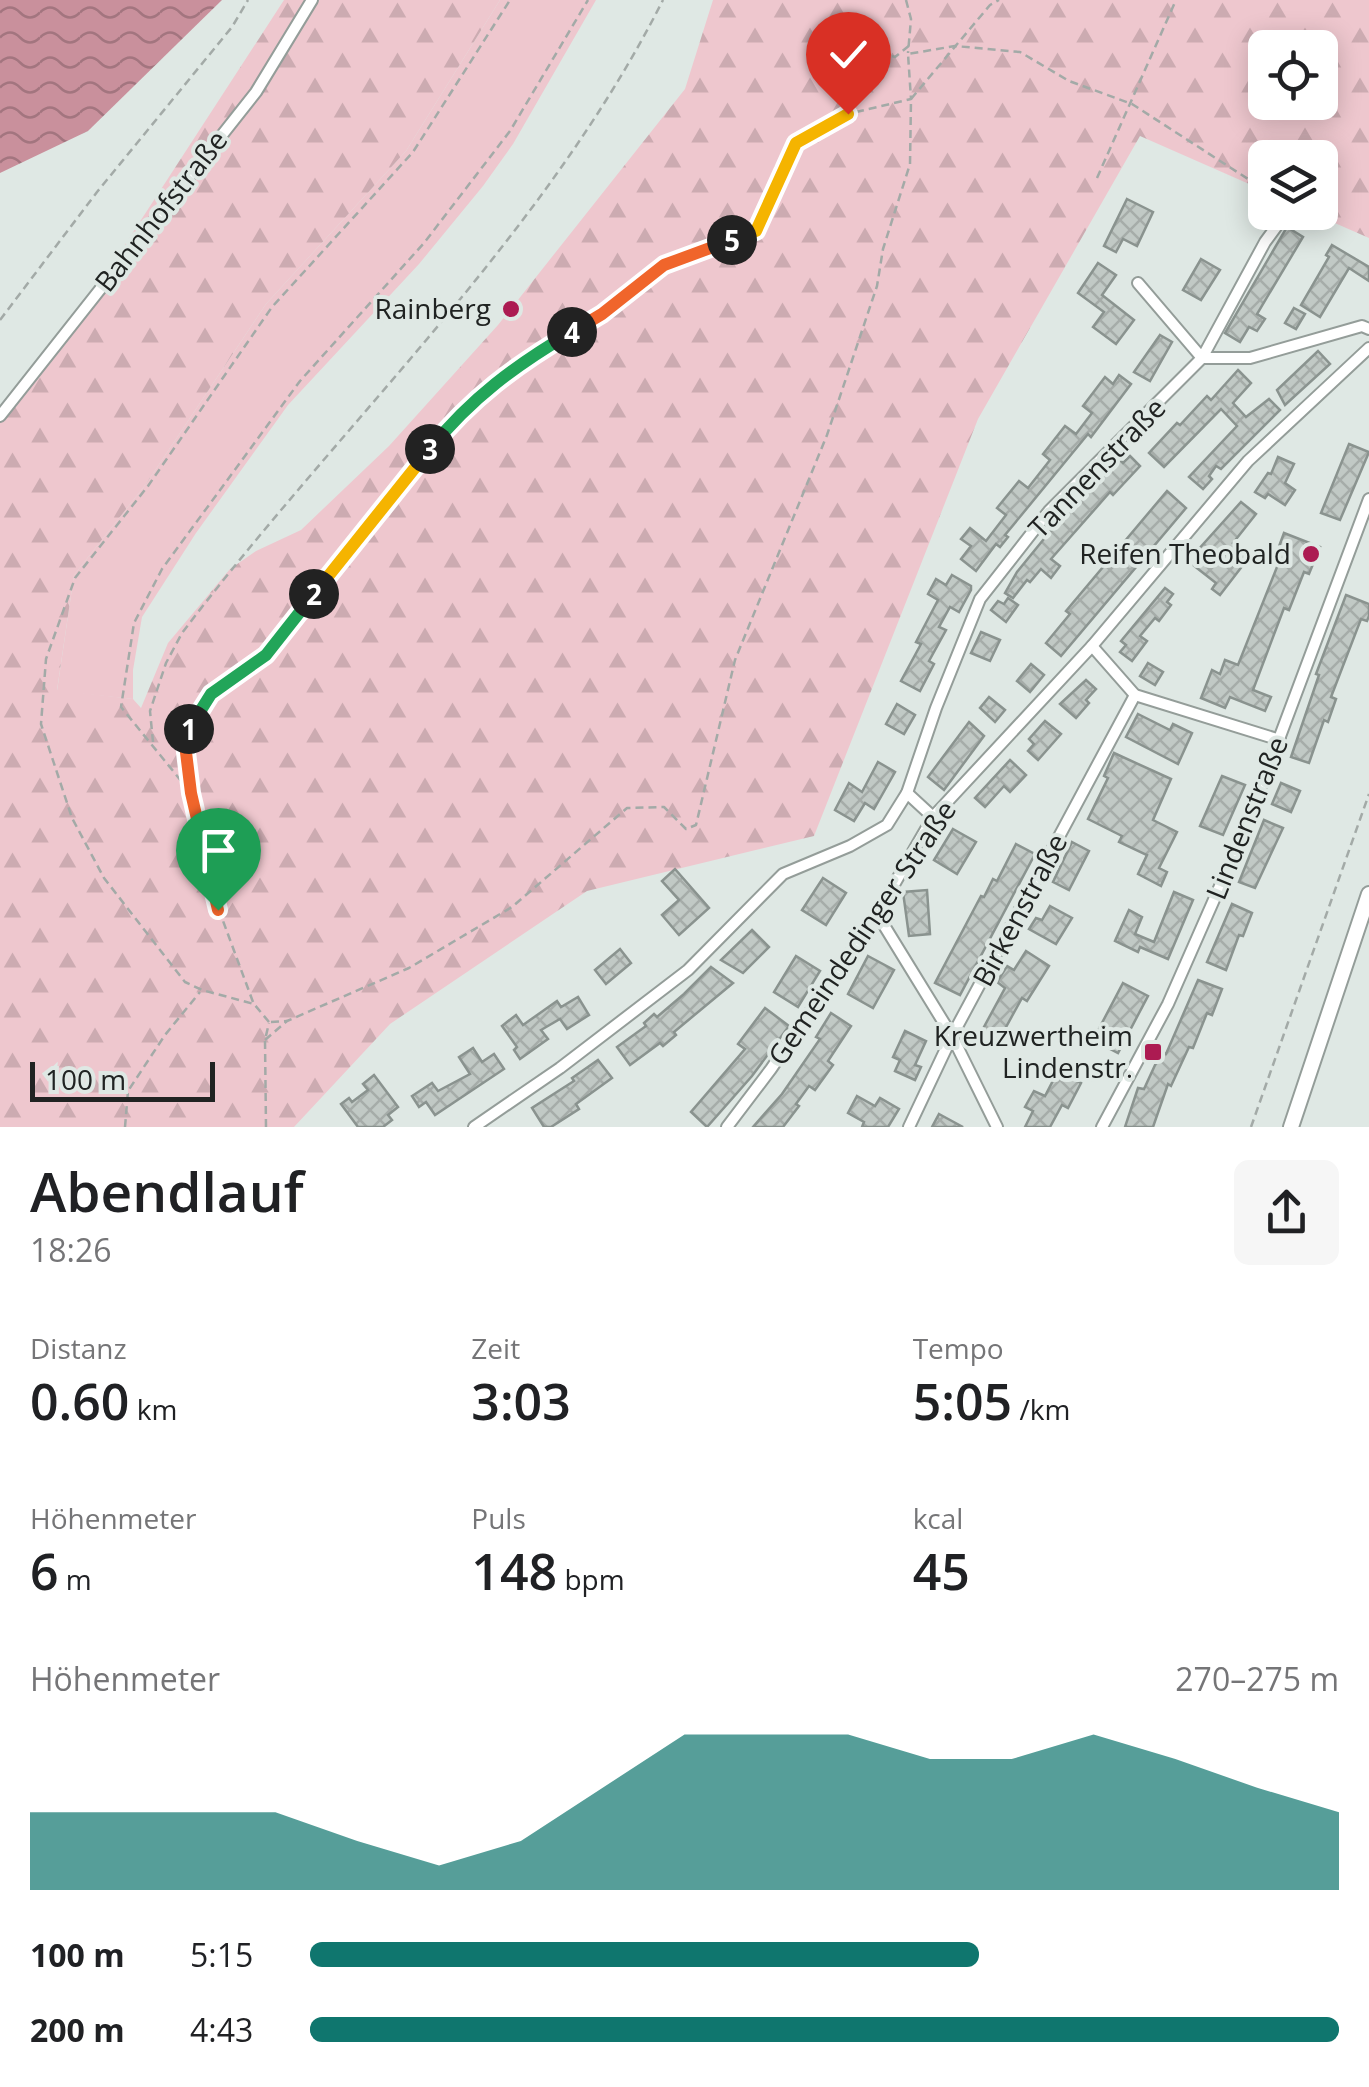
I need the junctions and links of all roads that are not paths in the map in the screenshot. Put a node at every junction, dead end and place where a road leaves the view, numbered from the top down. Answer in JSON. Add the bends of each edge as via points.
{"nodes":[{"id":1,"x":312,"y":0,"type":"edge"},
{"id":2,"x":1273,"y":230,"type":"edge"},
{"id":3,"x":1138,"y":283,"type":"dead end"},
{"id":4,"x":1369,"y":329,"type":"edge"},
{"id":5,"x":1369,"y":348,"type":"edge"},
{"id":6,"x":1202,"y":358,"type":"junction"},
{"id":7,"x":0,"y":416,"type":"edge"},
{"id":8,"x":1369,"y":499,"type":"edge"},
{"id":9,"x":1092,"y":646,"type":"junction"},
{"id":10,"x":1135,"y":695,"type":"junction"},
{"id":11,"x":1280,"y":740,"type":"junction"},
{"id":12,"x":907,"y":793,"type":"junction"},
{"id":13,"x":933,"y":817,"type":"junction"},
{"id":14,"x":1369,"y":894,"type":"edge"},
{"id":15,"x":877,"y":914,"type":"junction"},
{"id":16,"x":952,"y":1036,"type":"junction"},
{"id":17,"x":474,"y":1127,"type":"edge"},
{"id":18,"x":727,"y":1127,"type":"edge"},
{"id":19,"x":909,"y":1127,"type":"edge"},
{"id":20,"x":997,"y":1127,"type":"edge"},
{"id":21,"x":1102,"y":1127,"type":"edge"},
{"id":22,"x":1291,"y":1127,"type":"edge"}],
"edges":[{"from":1,"to":7,"type":"street","name":"Bahnhofstraße","via":[[256,92]]},
{"from":2,"to":6,"type":"street","name":"Tannenstraße"},
{"from":3,"to":6,"type":"street"},
{"from":4,"to":6,"type":"street","via":[[1250,358]]},
{"from":5,"to":9,"type":"street","name":"Gemeindedinger Straße","via":[[1248,461]]},
{"from":6,"to":12,"type":"street","name":"Tannenstraße","via":[[1049,511],[980,599]]},
{"from":8,"to":11,"type":"street","name":"Lindenstraße"},
{"from":9,"to":10,"type":"street"},
{"from":9,"to":13,"type":"street","name":"Gemeindedinger Straße"},
{"from":10,"to":11,"type":"street"},
{"from":10,"to":16,"type":"street","name":"Birkenstraße"},
{"from":11,"to":21,"type":"street","name":"Lindenstraße","via":[[1168,1004]]},
{"from":12,"to":13,"type":"street"},
{"from":12,"to":17,"type":"street","name":"Tannenstraße","via":[[887,825],[783,874],[688,970]]},
{"from":13,"to":15,"type":"street","name":"Gemeindedinger Straße"},
{"from":14,"to":22,"type":"main road"},
{"from":15,"to":16,"type":"street"},
{"from":15,"to":18,"type":"street","name":"Gemeindedinger Straße"},
{"from":16,"to":19,"type":"street","name":"Birkenstraße"},
{"from":16,"to":20,"type":"street"}]}
